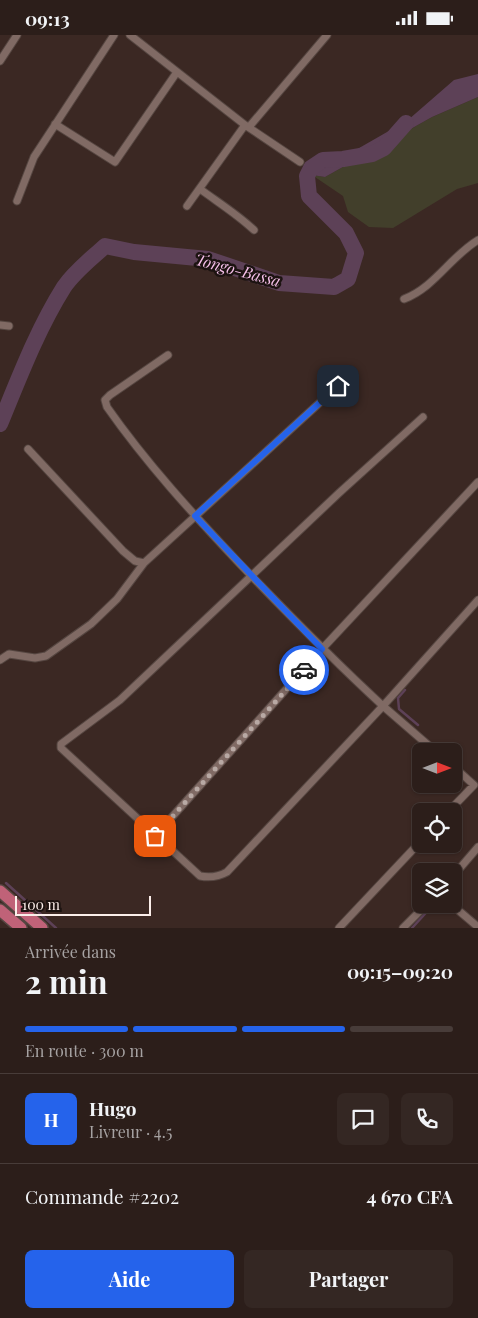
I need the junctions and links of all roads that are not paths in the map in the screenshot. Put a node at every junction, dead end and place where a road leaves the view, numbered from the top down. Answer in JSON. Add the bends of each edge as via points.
{"nodes":[{"id":1,"x":18,"y":35,"type":"edge"},
{"id":2,"x":114,"y":35,"type":"edge"},
{"id":3,"x":327,"y":35,"type":"edge"},
{"id":4,"x":132,"y":36,"type":"edge"},
{"id":5,"x":0,"y":61,"type":"edge"},
{"id":6,"x":177,"y":72,"type":"junction"},
{"id":7,"x":55,"y":124,"type":"junction"},
{"id":8,"x":247,"y":126,"type":"junction"},
{"id":9,"x":300,"y":162,"type":"dead end"},
{"id":10,"x":200,"y":189,"type":"junction"},
{"id":11,"x":17,"y":201,"type":"dead end"},
{"id":12,"x":187,"y":206,"type":"dead end"},
{"id":13,"x":254,"y":229,"type":"dead end"},
{"id":14,"x":478,"y":240,"type":"edge"},
{"id":15,"x":404,"y":299,"type":"dead end"},
{"id":16,"x":0,"y":325,"type":"edge"},
{"id":17,"x":9,"y":326,"type":"dead end"},
{"id":18,"x":168,"y":355,"type":"dead end"},
{"id":19,"x":338,"y":386,"type":"dead end"},
{"id":20,"x":423,"y":417,"type":"dead end"},
{"id":21,"x":28,"y":449,"type":"dead end"},
{"id":22,"x":478,"y":482,"type":"edge"},
{"id":23,"x":195,"y":516,"type":"junction"},
{"id":24,"x":144,"y":563,"type":"junction"},
{"id":25,"x":251,"y":576,"type":"junction"},
{"id":26,"x":478,"y":600,"type":"edge"},
{"id":27,"x":322,"y":649,"type":"junction"},
{"id":28,"x":0,"y":660,"type":"edge"},
{"id":29,"x":383,"y":706,"type":"junction"},
{"id":30,"x":426,"y":743,"type":"edge"},
{"id":31,"x":462,"y":774,"type":"edge"},
{"id":32,"x":476,"y":786,"type":"edge"},
{"id":33,"x":458,"y":803,"type":"edge"},
{"id":34,"x":155,"y":836,"type":"junction"},
{"id":35,"x":478,"y":847,"type":"edge"},
{"id":36,"x":412,"y":851,"type":"edge"},
{"id":37,"x":462,"y":866,"type":"edge"},
{"id":38,"x":0,"y":891,"type":"edge"},
{"id":39,"x":0,"y":910,"type":"edge"},
{"id":40,"x":418,"y":913,"type":"edge"},
{"id":41,"x":462,"y":913,"type":"edge"},
{"id":42,"x":478,"y":927,"type":"edge"},
{"id":43,"x":21,"y":928,"type":"edge"},
{"id":44,"x":42,"y":928,"type":"edge"},
{"id":45,"x":339,"y":928,"type":"edge"},
{"id":46,"x":403,"y":928,"type":"edge"}],
"edges":[{"from":1,"to":5,"type":"street"},
{"from":2,"to":7,"type":"street"},
{"from":3,"to":8,"type":"street"},
{"from":4,"to":6,"type":"street"},
{"from":6,"to":7,"type":"street","via":[[115,162]]},
{"from":6,"to":8,"type":"street"},
{"from":7,"to":11,"type":"street","via":[[34,157]]},
{"from":8,"to":9,"type":"street"},
{"from":8,"to":10,"type":"street"},
{"from":10,"to":12,"type":"street"},
{"from":10,"to":13,"type":"street"},
{"from":14,"to":15,"type":"street","via":[[421,293]]},
{"from":16,"to":17,"type":"street"},
{"from":18,"to":23,"type":"street","via":[[105,400],[138,451]]},
{"from":19,"to":23,"type":"street"},
{"from":20,"to":25,"type":"street"},
{"from":21,"to":24,"type":"street","via":[[123,551],[135,561]]},
{"from":22,"to":27,"type":"street"},
{"from":23,"to":24,"type":"street"},
{"from":23,"to":25,"type":"street"},
{"from":24,"to":28,"type":"street","via":[[117,599],[46,656],[34,658],[9,654]]},
{"from":25,"to":27,"type":"street"},
{"from":25,"to":34,"type":"street","via":[[120,700],[62,744],[61,748]]},
{"from":26,"to":29,"type":"street"},
{"from":27,"to":29,"type":"street"},
{"from":27,"to":34,"type":"street"},
{"from":29,"to":30,"type":"street"},
{"from":29,"to":34,"type":"street","via":[[221,876],[200,876]]},
{"from":31,"to":32,"type":"street"},
{"from":32,"to":33,"type":"street"},
{"from":35,"to":37,"type":"street"},
{"from":36,"to":45,"type":"street"},
{"from":38,"to":44,"type":"main road"},
{"from":39,"to":43,"type":"main road"},
{"from":40,"to":46,"type":"street"},
{"from":41,"to":42,"type":"street"}]}
